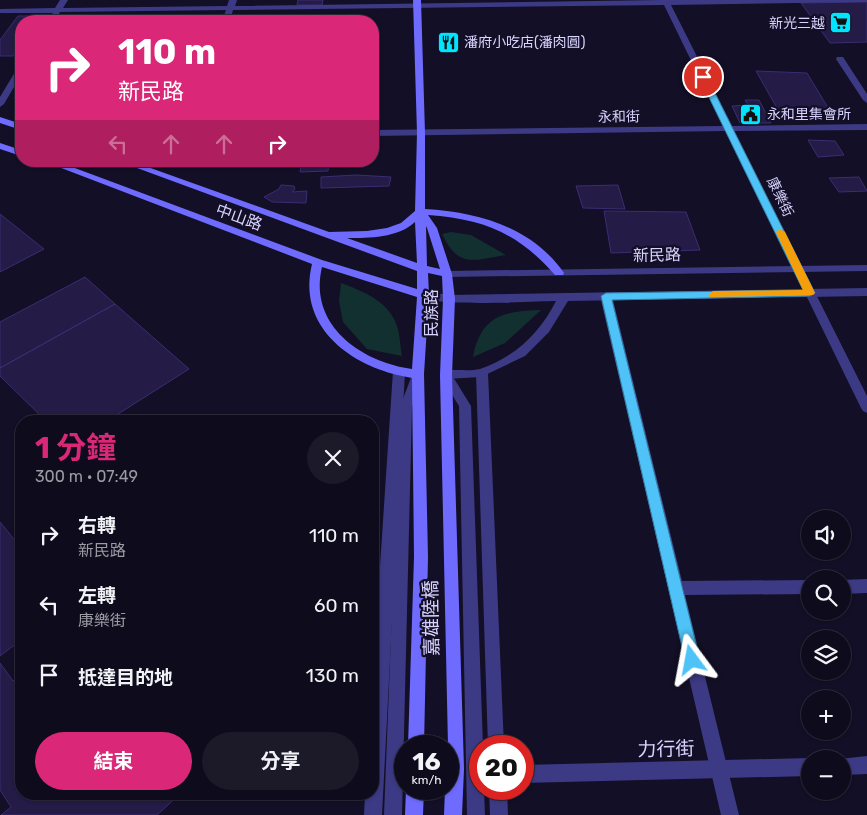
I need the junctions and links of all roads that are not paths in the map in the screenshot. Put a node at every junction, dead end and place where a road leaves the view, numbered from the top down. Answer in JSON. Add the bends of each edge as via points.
{"nodes":[{"id":1,"x":64,"y":0,"type":"edge"},
{"id":2,"x":867,"y":0,"type":"edge"},
{"id":3,"x":666,"y":1,"type":"edge"},
{"id":4,"x":417,"y":3,"type":"edge"},
{"id":5,"x":232,"y":4,"type":"edge"},
{"id":6,"x":57,"y":10,"type":"junction"},
{"id":7,"x":0,"y":11,"type":"edge"},
{"id":8,"x":54,"y":15,"type":"edge"},
{"id":9,"x":840,"y":59,"type":"dead end"},
{"id":10,"x":15,"y":79,"type":"edge"},
{"id":11,"x":867,"y":100,"type":"edge"},
{"id":12,"x":0,"y":104,"type":"edge"},
{"id":13,"x":0,"y":120,"type":"edge"},
{"id":14,"x":15,"y":125,"type":"edge"},
{"id":15,"x":867,"y":127,"type":"edge"},
{"id":16,"x":729,"y":129,"type":"junction"},
{"id":17,"x":379,"y":133,"type":"edge"},
{"id":18,"x":421,"y":133,"type":"junction"},
{"id":19,"x":0,"y":146,"type":"edge"},
{"id":20,"x":15,"y":151,"type":"edge"},
{"id":21,"x":64,"y":167,"type":"edge"},
{"id":22,"x":139,"y":167,"type":"edge"},
{"id":23,"x":420,"y":212,"type":"junction"},
{"id":24,"x":328,"y":235,"type":"junction"},
{"id":25,"x":318,"y":262,"type":"junction"},
{"id":26,"x":420,"y":268,"type":"junction"},
{"id":27,"x":867,"y":268,"type":"edge"},
{"id":28,"x":799,"y":269,"type":"junction"},
{"id":29,"x":559,"y":273,"type":"junction"},
{"id":30,"x":447,"y":274,"type":"junction"},
{"id":31,"x":867,"y":292,"type":"edge"},
{"id":32,"x":810,"y":293,"type":"junction"},
{"id":33,"x":423,"y":295,"type":"junction"},
{"id":34,"x":606,"y":296,"type":"junction"},
{"id":35,"x":564,"y":297,"type":"junction"},
{"id":36,"x":449,"y":299,"type":"junction"},
{"id":37,"x":399,"y":371,"type":"junction"},
{"id":38,"x":482,"y":372,"type":"junction"},
{"id":39,"x":418,"y":374,"type":"junction"},
{"id":40,"x":446,"y":375,"type":"junction"},
{"id":41,"x":867,"y":408,"type":"edge"},
{"id":42,"x":420,"y":417,"type":"joint"},
{"id":43,"x":448,"y":420,"type":"joint"},
{"id":44,"x":851,"y":586,"type":"edge"},
{"id":45,"x":867,"y":586,"type":"edge"},
{"id":46,"x":801,"y":587,"type":"edge"},
{"id":47,"x":675,"y":588,"type":"junction"},
{"id":48,"x":379,"y":713,"type":"edge"},
{"id":49,"x":416,"y":735,"type":"edge"},
{"id":50,"x":496,"y":735,"type":"edge"},
{"id":51,"x":867,"y":765,"type":"edge"},
{"id":52,"x":851,"y":766,"type":"edge"},
{"id":53,"x":801,"y":767,"type":"edge"},
{"id":54,"x":718,"y":769,"type":"junction"},
{"id":55,"x":534,"y":774,"type":"edge"},
{"id":56,"x":374,"y":800,"type":"edge"},
{"id":57,"x":415,"y":800,"type":"edge"},
{"id":58,"x":498,"y":800,"type":"edge"},
{"id":59,"x":373,"y":815,"type":"edge"},
{"id":60,"x":393,"y":815,"type":"edge"},
{"id":61,"x":414,"y":815,"type":"edge"},
{"id":62,"x":453,"y":815,"type":"edge"},
{"id":63,"x":476,"y":815,"type":"edge"},
{"id":64,"x":499,"y":815,"type":"edge"},
{"id":65,"x":730,"y":815,"type":"edge"}],
"edges":[{"from":1,"to":6,"type":"street"},
{"from":2,"to":3,"type":"street"},
{"from":3,"to":4,"type":"street"},
{"from":3,"to":16,"type":"street","name":"康樂街"},
{"from":4,"to":5,"type":"street"},
{"from":4,"to":18,"type":"main road","name":"民族路"},
{"from":5,"to":6,"type":"street"},
{"from":6,"to":7,"type":"street"},
{"from":6,"to":8,"type":"street"},
{"from":9,"to":11,"type":"street"},
{"from":10,"to":12,"type":"street"},
{"from":13,"to":14,"type":"main road"},
{"from":15,"to":16,"type":"street","name":"永和街"},
{"from":16,"to":18,"type":"street","name":"永和街"},
{"from":16,"to":28,"type":"street","name":"康樂街"},
{"from":17,"to":18,"type":"street","name":"永和街"},
{"from":18,"to":23,"type":"main road","name":"民族路"},
{"from":19,"to":20,"type":"main road"},
{"from":21,"to":25,"type":"main road","name":"中山路"},
{"from":22,"to":24,"type":"main road","name":"中山路"},
{"from":23,"to":24,"type":"main road","via":[[405,225],[383,232],[366,236]]},
{"from":23,"to":26,"type":"main road","name":"民族路"},
{"from":23,"to":29,"type":"main road","via":[[462,215],[498,225],[533,246]]},
{"from":23,"to":30,"type":"main road","name":"民族路","via":[[432,228]]},
{"from":24,"to":26,"type":"main road","name":"中山路"},
{"from":25,"to":33,"type":"main road","name":"中山路"},
{"from":25,"to":37,"type":"main road","via":[[312,294],[331,331],[338,340],[374,364]]},
{"from":26,"to":30,"type":"main road","name":"中山路"},
{"from":26,"to":33,"type":"main road","name":"民族路"},
{"from":27,"to":28,"type":"street","name":"新民路"},
{"from":28,"to":29,"type":"street","name":"新民路"},
{"from":28,"to":32,"type":"street","name":"康樂街"},
{"from":29,"to":30,"type":"street","name":"新民路"},
{"from":30,"to":36,"type":"main road","name":"民族路"},
{"from":31,"to":32,"type":"street"},
{"from":32,"to":34,"type":"street"},
{"from":32,"to":41,"type":"street","name":"康樂街"},
{"from":33,"to":36,"type":"street"},
{"from":33,"to":39,"type":"main road","name":"民族路"},
{"from":34,"to":35,"type":"street"},
{"from":34,"to":47,"type":"street"},
{"from":35,"to":36,"type":"street"},
{"from":35,"to":38,"type":"street","via":[[553,320],[539,338],[505,362]]},
{"from":36,"to":40,"type":"main road","name":"民族路"},
{"from":37,"to":39,"type":"main road"},
{"from":37,"to":48,"type":"street"},
{"from":38,"to":40,"type":"street"},
{"from":38,"to":50,"type":"street"},
{"from":39,"to":42,"type":"main road","name":"民族路"},
{"from":39,"to":60,"type":"street","via":[[406,406]]},
{"from":40,"to":43,"type":"main road","name":"民族路"},
{"from":40,"to":63,"type":"street","via":[[465,406]]},
{"from":42,"to":49,"type":"main road","name":"嘉雄陸橋"},
{"from":43,"to":62,"type":"main road","name":"嘉雄陸橋","via":[[455,769]]},
{"from":44,"to":45,"type":"street"},
{"from":46,"to":47,"type":"street"},
{"from":47,"to":54,"type":"street"},
{"from":51,"to":52,"type":"street"},
{"from":53,"to":54,"type":"street","name":"力行街"},
{"from":54,"to":55,"type":"street","name":"力行街"},
{"from":54,"to":65,"type":"street"},
{"from":56,"to":59,"type":"street"},
{"from":57,"to":61,"type":"main road"},
{"from":58,"to":64,"type":"street"}]}
